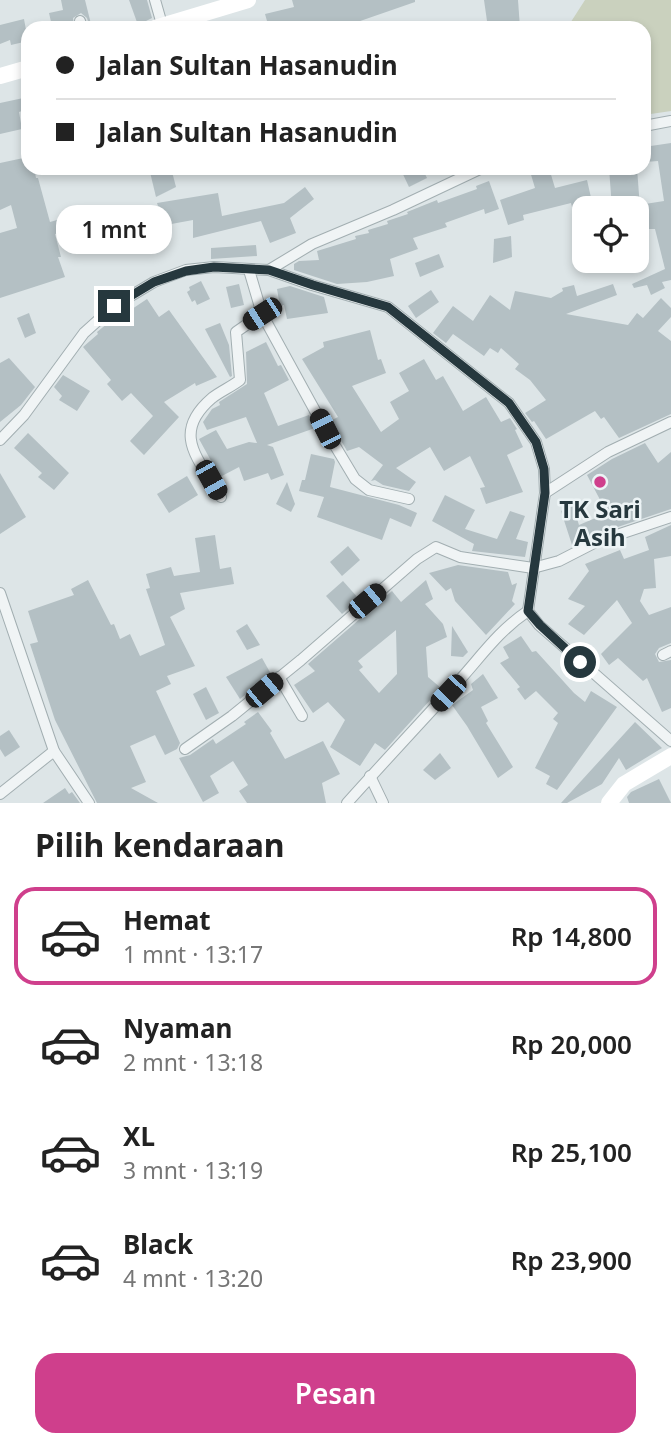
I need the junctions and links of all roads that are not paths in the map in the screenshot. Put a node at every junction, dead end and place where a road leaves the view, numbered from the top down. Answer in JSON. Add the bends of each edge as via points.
{"nodes":[{"id":1,"x":155,"y":0,"type":"edge"},
{"id":2,"x":248,"y":0,"type":"edge"},
{"id":3,"x":159,"y":21,"type":"edge"},
{"id":4,"x":180,"y":21,"type":"edge"},
{"id":5,"x":21,"y":70,"type":"edge"},
{"id":6,"x":0,"y":76,"type":"edge"},
{"id":7,"x":671,"y":121,"type":"edge"},
{"id":8,"x":651,"y":125,"type":"edge"},
{"id":9,"x":467,"y":175,"type":"edge"},
{"id":10,"x":249,"y":270,"type":"junction"},
{"id":11,"x":269,"y":270,"type":"junction"},
{"id":12,"x":262,"y":314,"type":"junction"},
{"id":13,"x":671,"y":422,"type":"edge"},
{"id":14,"x":0,"y":440,"type":"edge"},
{"id":15,"x":545,"y":493,"type":"junction"},
{"id":16,"x":221,"y":497,"type":"dead end"},
{"id":17,"x":409,"y":499,"type":"dead end"},
{"id":18,"x":671,"y":517,"type":"edge"},
{"id":19,"x":533,"y":568,"type":"junction"},
{"id":20,"x":0,"y":593,"type":"edge"},
{"id":21,"x":528,"y":611,"type":"junction"},
{"id":22,"x":279,"y":677,"type":"junction"},
{"id":23,"x":302,"y":716,"type":"dead end"},
{"id":24,"x":671,"y":741,"type":"edge"},
{"id":25,"x":185,"y":749,"type":"dead end"},
{"id":26,"x":54,"y":751,"type":"junction"},
{"id":27,"x":671,"y":756,"type":"edge"},
{"id":28,"x":370,"y":776,"type":"junction"},
{"id":29,"x":0,"y":794,"type":"edge"},
{"id":30,"x":89,"y":803,"type":"edge"},
{"id":31,"x":347,"y":803,"type":"edge"},
{"id":32,"x":383,"y":803,"type":"edge"},
{"id":33,"x":609,"y":803,"type":"edge"}],
"edges":[{"from":1,"to":3,"type":"street"},
{"from":2,"to":4,"type":"main road"},
{"from":5,"to":6,"type":"main road"},
{"from":7,"to":8,"type":"street"},
{"from":9,"to":11,"type":"street","via":[[312,244]]},
{"from":10,"to":11,"type":"street"},
{"from":10,"to":12,"type":"street"},
{"from":10,"to":14,"type":"street","via":[[214,267],[186,271],[154,282],[114,306],[84,333]]},
{"from":11,"to":15,"type":"street","via":[[388,307],[509,403],[536,442]]},
{"from":12,"to":16,"type":"street","via":[[236,332],[240,380],[202,408],[189,432]]},
{"from":12,"to":17,"type":"street","via":[[355,479],[369,490]]},
{"from":13,"to":15,"type":"street","via":[[608,452]]},
{"from":15,"to":19,"type":"street"},
{"from":18,"to":19,"type":"street"},
{"from":19,"to":21,"type":"street"},
{"from":19,"to":22,"type":"street","via":[[460,557],[436,547]]},
{"from":20,"to":26,"type":"street"},
{"from":21,"to":24,"type":"street"},
{"from":21,"to":28,"type":"street","via":[[508,624]]},
{"from":22,"to":23,"type":"street"},
{"from":22,"to":25,"type":"street"},
{"from":26,"to":29,"type":"street"},
{"from":26,"to":30,"type":"street"},
{"from":27,"to":33,"type":"main road","via":[[624,784]]},
{"from":28,"to":31,"type":"street"},
{"from":28,"to":32,"type":"street"}]}
